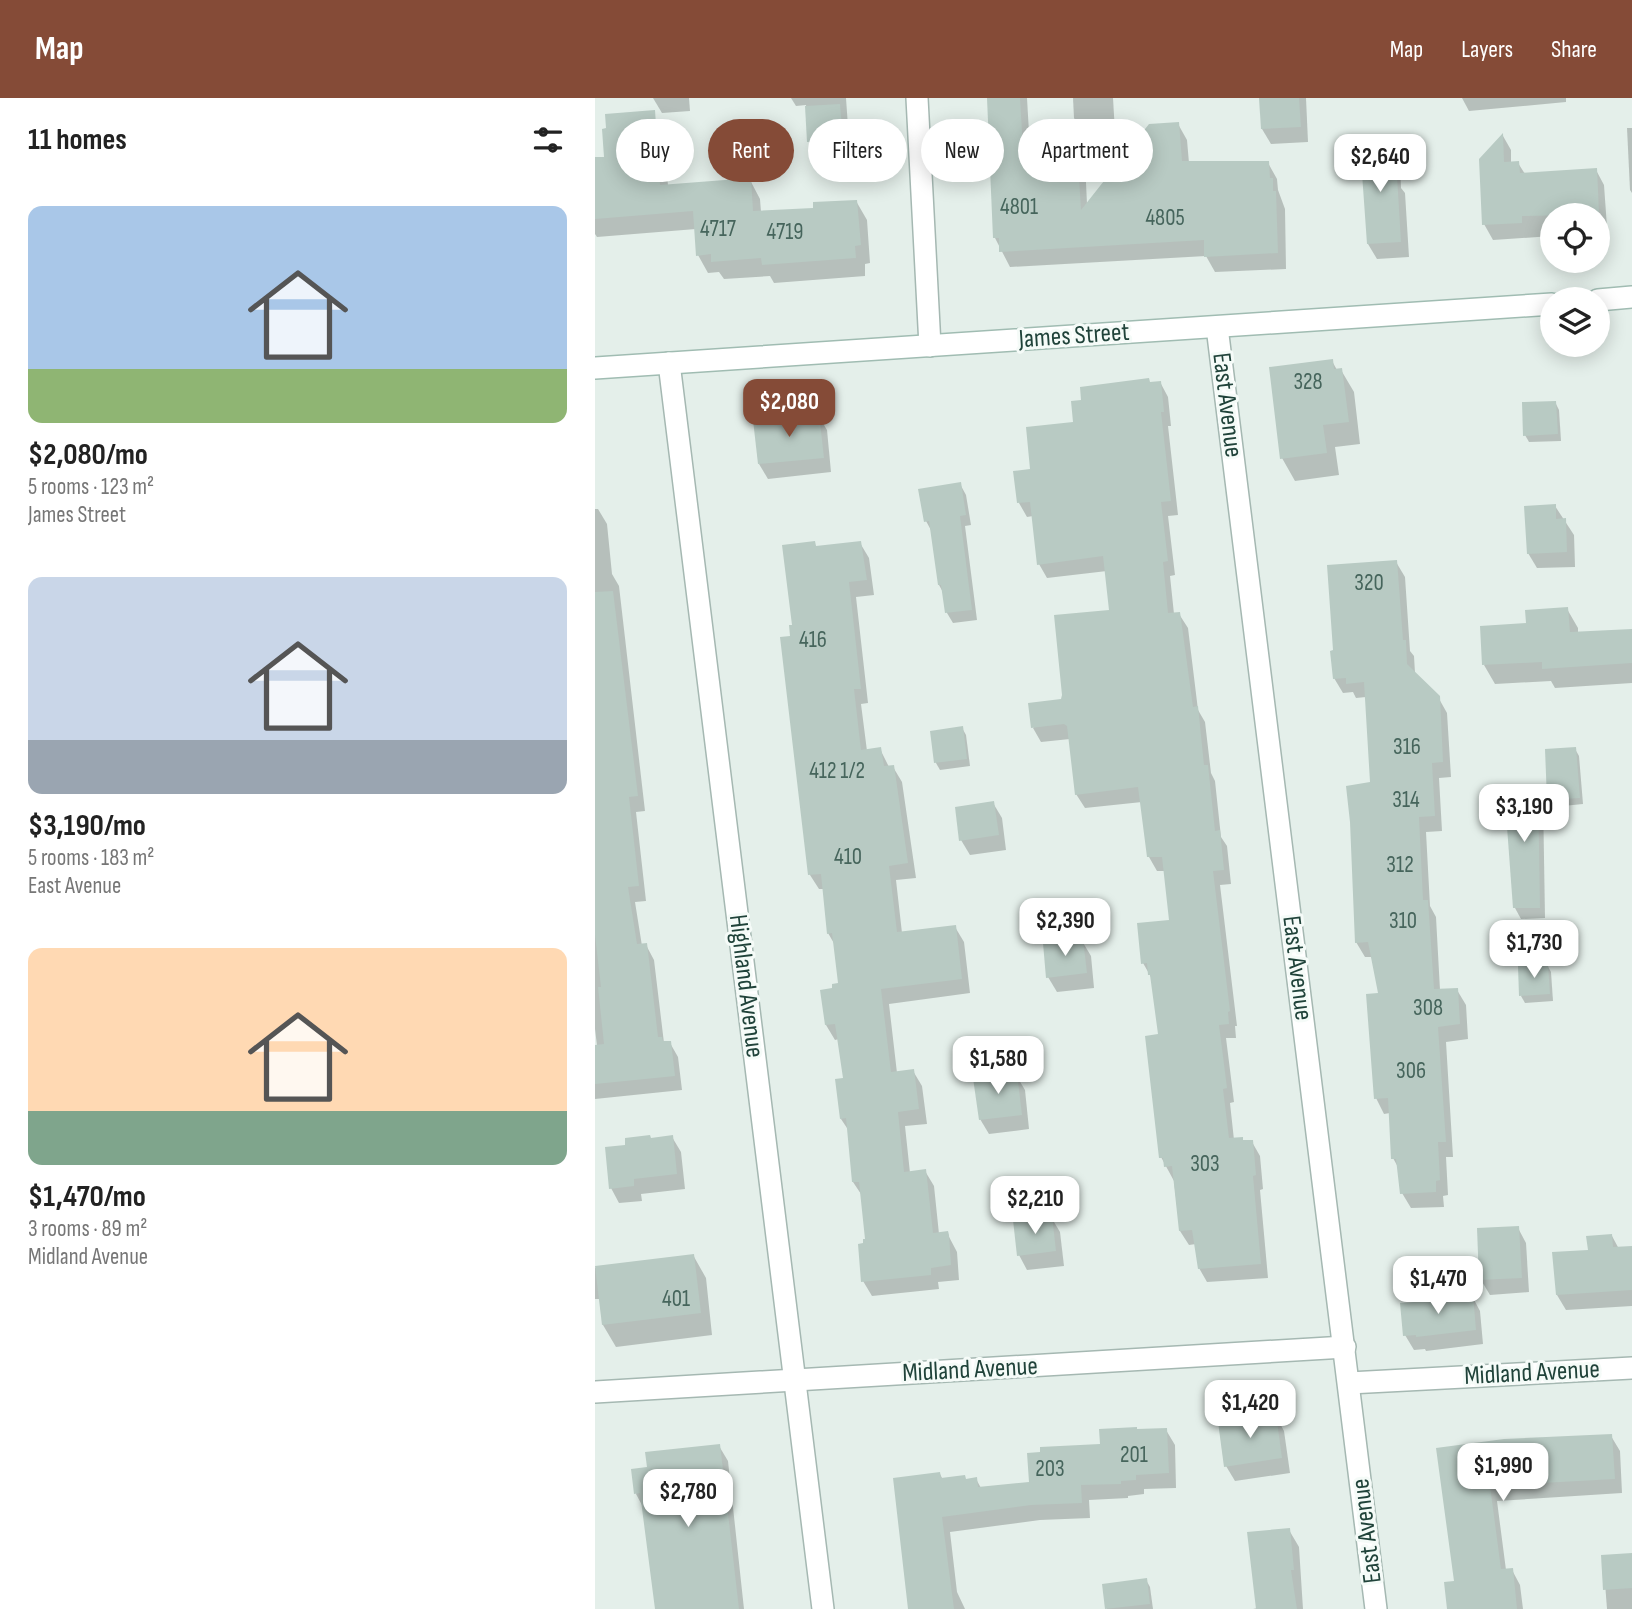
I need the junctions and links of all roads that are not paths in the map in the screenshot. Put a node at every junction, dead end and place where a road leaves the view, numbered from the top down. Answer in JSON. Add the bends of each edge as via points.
{"nodes":[{"id":1,"x":917,"y":98,"type":"edge"},
{"id":2,"x":1632,"y":296,"type":"edge"},
{"id":3,"x":1610,"y":299,"type":"edge"},
{"id":4,"x":1540,"y":304,"type":"edge"},
{"id":5,"x":1217,"y":327,"type":"junction"},
{"id":6,"x":930,"y":346,"type":"junction"},
{"id":7,"x":669,"y":363,"type":"junction"},
{"id":8,"x":595,"y":368,"type":"edge"},
{"id":9,"x":1345,"y":1347,"type":"junction"},
{"id":10,"x":1632,"y":1368,"type":"edge"},
{"id":11,"x":795,"y":1381,"type":"junction"},
{"id":12,"x":1349,"y":1382,"type":"junction"},
{"id":13,"x":595,"y":1392,"type":"edge"},
{"id":14,"x":823,"y":1609,"type":"edge"},
{"id":15,"x":1376,"y":1609,"type":"edge"}],
"edges":[{"from":1,"to":6,"type":"street"},
{"from":2,"to":3,"type":"street"},
{"from":4,"to":5,"type":"street","name":"James Street"},
{"from":5,"to":6,"type":"street","name":"James Street"},
{"from":5,"to":9,"type":"street","name":"East Avenue"},
{"from":6,"to":7,"type":"street","name":"James Street"},
{"from":7,"to":8,"type":"street","name":"James Street"},
{"from":7,"to":11,"type":"street","name":"Highland Avenue"},
{"from":9,"to":11,"type":"street","name":"Midland Avenue"},
{"from":9,"to":12,"type":"street","name":"East Avenue"},
{"from":10,"to":12,"type":"street","name":"Midland Avenue"},
{"from":11,"to":13,"type":"street","name":"Midland Avenue"},
{"from":11,"to":14,"type":"street","name":"Highland Avenue"},
{"from":12,"to":15,"type":"street","name":"East Avenue"}]}
